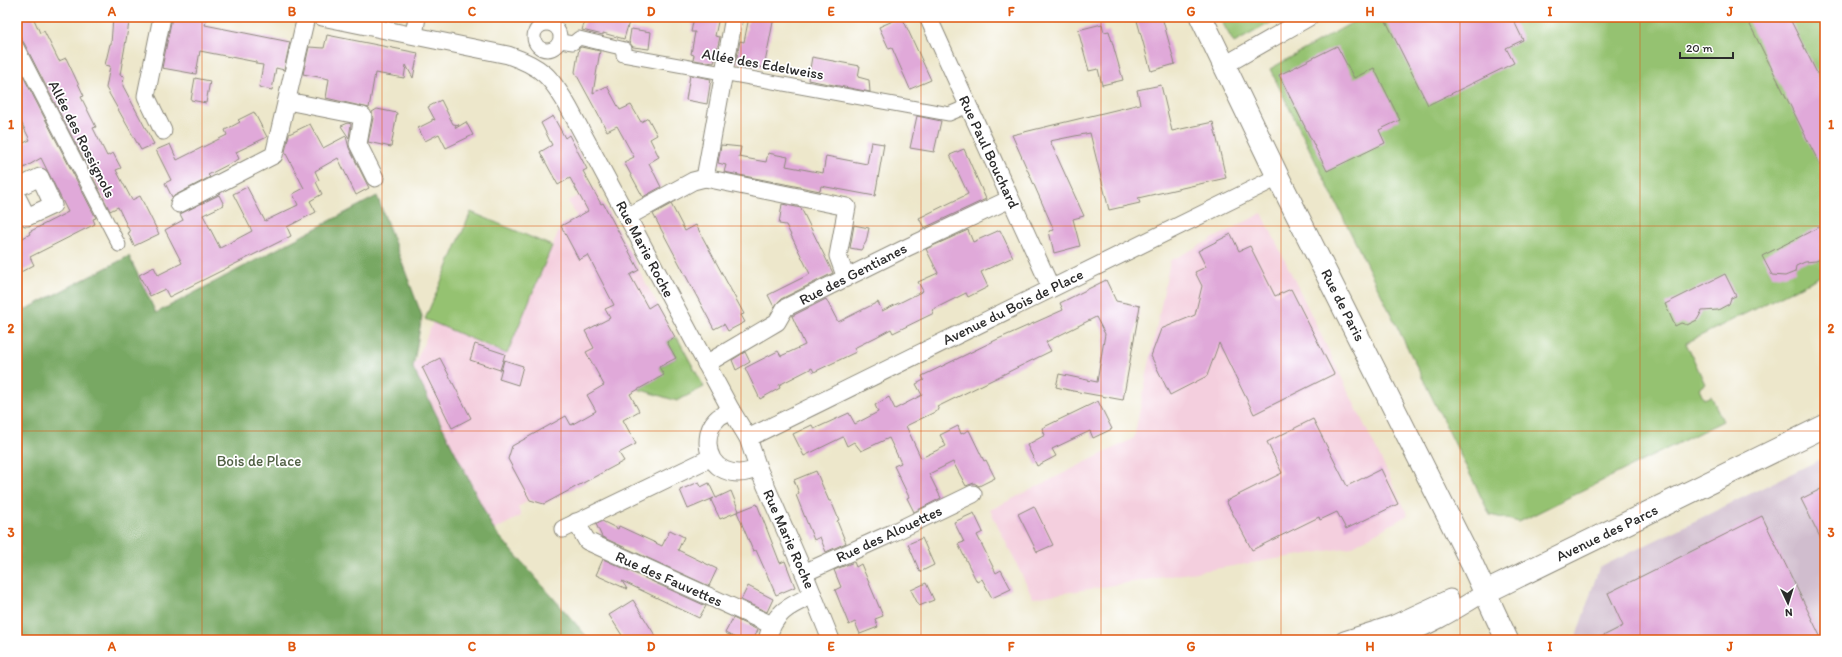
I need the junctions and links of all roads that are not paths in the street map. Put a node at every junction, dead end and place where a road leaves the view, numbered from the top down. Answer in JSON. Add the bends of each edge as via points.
{"nodes":[{"id":1,"x":162,"y":17,"type":"edge"},
{"id":2,"x":306,"y":17,"type":"edge"},
{"id":3,"x":322,"y":17,"type":"edge"},
{"id":4,"x":417,"y":17,"type":"edge"},
{"id":5,"x":734,"y":17,"type":"edge"},
{"id":6,"x":928,"y":17,"type":"edge"},
{"id":7,"x":1201,"y":17,"type":"edge"},
{"id":8,"x":1309,"y":17,"type":"edge"},
{"id":9,"x":547,"y":21,"type":"edge"},
{"id":10,"x":414,"y":35,"type":"junction"},
{"id":11,"x":560,"y":41,"type":"junction"},
{"id":12,"x":17,"y":47,"type":"edge"},
{"id":13,"x":542,"y":50,"type":"junction"},
{"id":14,"x":1225,"y":65,"type":"junction"},
{"id":15,"x":536,"y":66,"type":"junction"},
{"id":16,"x":724,"y":73,"type":"junction"},
{"id":17,"x":287,"y":101,"type":"junction"},
{"id":18,"x":968,"y":106,"type":"junction"},
{"id":19,"x":163,"y":131,"type":"dead end"},
{"id":20,"x":1278,"y":177,"type":"junction"},
{"id":21,"x":375,"y":178,"type":"dead end"},
{"id":22,"x":705,"y":178,"type":"junction"},
{"id":23,"x":17,"y":188,"type":"edge"},
{"id":24,"x":17,"y":198,"type":"edge"},
{"id":25,"x":1010,"y":198,"type":"junction"},
{"id":26,"x":179,"y":204,"type":"dead end"},
{"id":27,"x":627,"y":217,"type":"junction"},
{"id":28,"x":119,"y":245,"type":"dead end"},
{"id":29,"x":846,"y":278,"type":"junction"},
{"id":30,"x":1051,"y":288,"type":"junction"},
{"id":31,"x":706,"y":364,"type":"junction"},
{"id":32,"x":731,"y":410,"type":"junction"},
{"id":33,"x":1825,"y":426,"type":"edge"},
{"id":34,"x":748,"y":438,"type":"junction"},
{"id":35,"x":710,"y":458,"type":"junction"},
{"id":36,"x":758,"y":468,"type":"junction"},
{"id":37,"x":973,"y":494,"type":"dead end"},
{"id":38,"x":804,"y":573,"type":"junction"},
{"id":39,"x":1484,"y":593,"type":"junction"},
{"id":40,"x":814,"y":595,"type":"junction"},
{"id":41,"x":1450,"y":598,"type":"dead end"},
{"id":42,"x":769,"y":633,"type":"edge"},
{"id":43,"x":831,"y":640,"type":"edge"},
{"id":44,"x":1344,"y":640,"type":"edge"},
{"id":45,"x":1390,"y":640,"type":"edge"},
{"id":46,"x":1507,"y":640,"type":"edge"}],
"edges":[{"from":1,"to":19,"type":"street","via":[[146,96]]},
{"from":2,"to":17,"type":"street"},
{"from":3,"to":10,"type":"street","name":"Rue Marie Roche"},
{"from":4,"to":10,"type":"street"},
{"from":5,"to":16,"type":"street"},
{"from":6,"to":18,"type":"street","name":"Rue Paul Bouchard"},
{"from":7,"to":14,"type":"street","name":"Rue de Paris"},
{"from":8,"to":14,"type":"street"},
{"from":9,"to":11,"type":"street","via":[[559,32]]},
{"from":9,"to":13,"type":"street","via":[[534,33],[534,43]]},
{"from":10,"to":15,"type":"street","name":"Rue Marie Roche","via":[[508,55]]},
{"from":11,"to":13,"type":"street","via":[[553,50]]},
{"from":11,"to":16,"type":"street","name":"Allée des Edelweiss","via":[[573,43],[579,38],[625,50],[624,55]]},
{"from":12,"to":28,"type":"street","name":"Allée des Rossignols"},
{"from":13,"to":15,"type":"street"},
{"from":14,"to":20,"type":"street","name":"Rue de Paris"},
{"from":15,"to":27,"type":"street","name":"Rue Marie Roche","via":[[560,92]]},
{"from":16,"to":18,"type":"street","name":"Allée des Edelweiss","via":[[949,114]]},
{"from":16,"to":22,"type":"street"},
{"from":17,"to":21,"type":"street","via":[[362,116],[358,144]]},
{"from":17,"to":26,"type":"street","via":[[274,155]]},
{"from":18,"to":25,"type":"street","name":"Rue Paul Bouchard"},
{"from":20,"to":30,"type":"street","name":"Avenue du Bois de Place"},
{"from":20,"to":39,"type":"street","name":"Rue de Paris","via":[[1471,562]]},
{"from":22,"to":27,"type":"street","via":[[694,181]]},
{"from":22,"to":29,"type":"street","via":[[847,207],[838,256]]},
{"from":23,"to":24,"type":"street","via":[[40,177],[53,205],[27,217]]},
{"from":25,"to":29,"type":"street","name":"Rue des Gentianes"},
{"from":25,"to":30,"type":"street","name":"Rue Paul Bouchard"},
{"from":27,"to":31,"type":"street","name":"Rue Marie Roche"},
{"from":29,"to":31,"type":"street","name":"Rue des Gentianes","via":[[785,308],[777,322]]},
{"from":30,"to":34,"type":"street","name":"Avenue du Bois de Place"},
{"from":31,"to":32,"type":"street","name":"Rue Marie Roche"},
{"from":32,"to":34,"type":"street","name":"Rue Marie Roche"},
{"from":32,"to":35,"type":"street","via":[[719,417],[709,431]]},
{"from":33,"to":39,"type":"street","name":"Avenue des Parcs"},
{"from":34,"to":36,"type":"street","name":"Rue Marie Roche"},
{"from":35,"to":36,"type":"street","via":[[720,467],[734,473],[750,472]]},
{"from":35,"to":42,"type":"street","name":"Rue des Fauvettes","via":[[570,526],[587,541]]},
{"from":36,"to":38,"type":"street","name":"Rue Marie Roche"},
{"from":37,"to":38,"type":"street","name":"Rue des Alouettes"},
{"from":38,"to":40,"type":"street","name":"Rue Marie Roche"},
{"from":39,"to":45,"type":"street","name":"Avenue des Parcs","via":[[1456,610],[1404,636]]},
{"from":39,"to":46,"type":"street","name":"Rue de Paris"},
{"from":40,"to":42,"type":"street","name":"Rue des Fauvettes","via":[[788,607],[779,615]]},
{"from":40,"to":43,"type":"street","name":"Rue Marie Roche"},
{"from":41,"to":44,"type":"street","via":[[1394,624]]}]}
